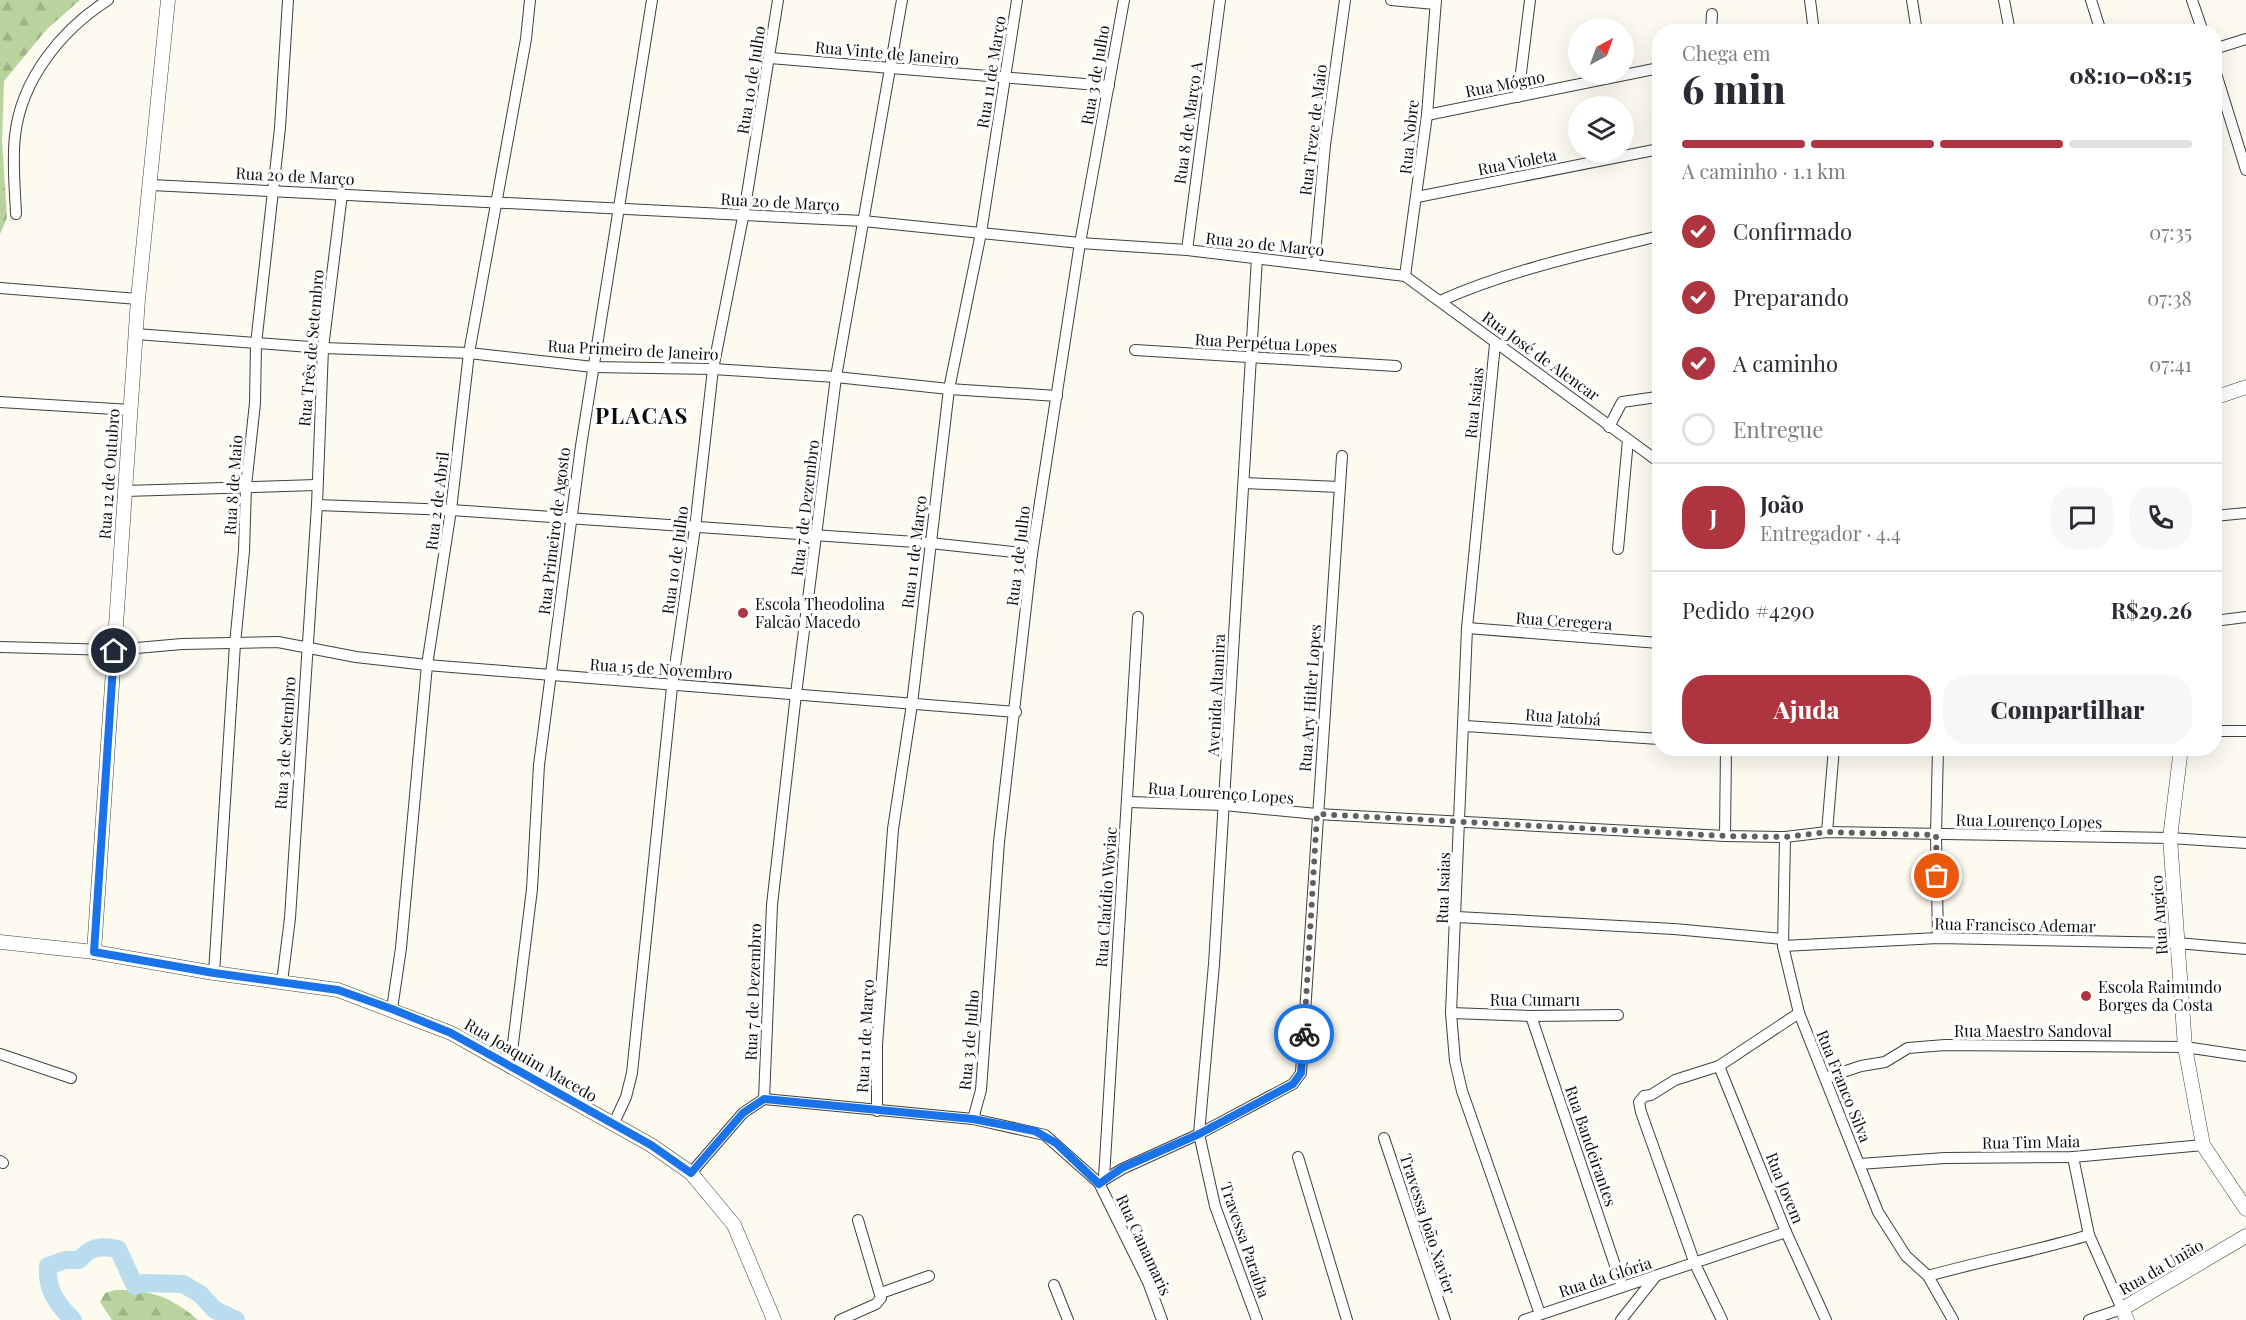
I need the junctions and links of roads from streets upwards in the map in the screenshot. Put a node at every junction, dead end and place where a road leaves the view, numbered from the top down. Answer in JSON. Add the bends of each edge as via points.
{"nodes":[{"id":1,"x":108,"y":0,"type":"edge"},
{"id":2,"x":168,"y":0,"type":"edge"},
{"id":3,"x":288,"y":0,"type":"edge"},
{"id":4,"x":530,"y":0,"type":"edge"},
{"id":5,"x":652,"y":0,"type":"edge"},
{"id":6,"x":778,"y":0,"type":"edge"},
{"id":7,"x":902,"y":0,"type":"edge"},
{"id":8,"x":1017,"y":0,"type":"edge"},
{"id":9,"x":1124,"y":0,"type":"edge"},
{"id":10,"x":1220,"y":0,"type":"edge"},
{"id":11,"x":1345,"y":0,"type":"edge"},
{"id":12,"x":1391,"y":0,"type":"edge"},
{"id":13,"x":1530,"y":0,"type":"edge"},
{"id":14,"x":1912,"y":0,"type":"edge"},
{"id":15,"x":2004,"y":0,"type":"edge"},
{"id":16,"x":2091,"y":0,"type":"edge"},
{"id":17,"x":2192,"y":0,"type":"edge"},
{"id":18,"x":1435,"y":2,"type":"edge"},
{"id":19,"x":1810,"y":5,"type":"edge"},
{"id":20,"x":1712,"y":14,"type":"dead end"},
{"id":21,"x":1711,"y":24,"type":"edge"},
{"id":22,"x":1813,"y":24,"type":"edge"},
{"id":23,"x":1916,"y":24,"type":"edge"},
{"id":24,"x":2008,"y":24,"type":"edge"},
{"id":25,"x":2098,"y":24,"type":"edge"},
{"id":26,"x":2200,"y":24,"type":"edge"},
{"id":27,"x":2246,"y":39,"type":"edge"},
{"id":28,"x":2222,"y":46,"type":"edge"},
{"id":29,"x":770,"y":58,"type":"junction"},
{"id":30,"x":889,"y":68,"type":"junction"},
{"id":31,"x":1652,"y":69,"type":"edge"},
{"id":32,"x":1006,"y":78,"type":"junction"},
{"id":33,"x":1109,"y":86,"type":"junction"},
{"id":34,"x":2222,"y":93,"type":"edge"},
{"id":35,"x":1518,"y":97,"type":"junction"},
{"id":36,"x":1427,"y":115,"type":"junction"},
{"id":37,"x":1652,"y":150,"type":"edge"},
{"id":38,"x":2246,"y":170,"type":"edge"},
{"id":39,"x":152,"y":185,"type":"junction"},
{"id":40,"x":274,"y":189,"type":"junction"},
{"id":41,"x":342,"y":194,"type":"junction"},
{"id":42,"x":1417,"y":197,"type":"junction"},
{"id":43,"x":496,"y":200,"type":"junction"},
{"id":44,"x":618,"y":209,"type":"junction"},
{"id":45,"x":16,"y":214,"type":"dead end"},
{"id":46,"x":743,"y":214,"type":"junction"},
{"id":47,"x":863,"y":221,"type":"junction"},
{"id":48,"x":981,"y":233,"type":"junction"},
{"id":49,"x":1652,"y":238,"type":"edge"},
{"id":50,"x":1080,"y":243,"type":"junction"},
{"id":51,"x":1187,"y":250,"type":"junction"},
{"id":52,"x":1257,"y":258,"type":"junction"},
{"id":53,"x":1314,"y":265,"type":"junction"},
{"id":54,"x":1405,"y":276,"type":"junction"},
{"id":55,"x":0,"y":288,"type":"edge"},
{"id":56,"x":138,"y":299,"type":"junction"},
{"id":57,"x":1440,"y":301,"type":"junction"},
{"id":58,"x":136,"y":334,"type":"junction"},
{"id":59,"x":256,"y":344,"type":"junction"},
{"id":60,"x":1495,"y":344,"type":"junction"},
{"id":61,"x":323,"y":348,"type":"junction"},
{"id":62,"x":1135,"y":350,"type":"dead end"},
{"id":63,"x":469,"y":353,"type":"junction"},
{"id":64,"x":1250,"y":358,"type":"junction"},
{"id":65,"x":1396,"y":366,"type":"dead end"},
{"id":66,"x":593,"y":367,"type":"junction"},
{"id":67,"x":713,"y":369,"type":"junction"},
{"id":68,"x":836,"y":377,"type":"junction"},
{"id":69,"x":2246,"y":387,"type":"edge"},
{"id":70,"x":949,"y":389,"type":"junction"},
{"id":71,"x":2222,"y":395,"type":"edge"},
{"id":72,"x":1057,"y":396,"type":"junction"},
{"id":73,"x":1652,"y":398,"type":"edge"},
{"id":74,"x":0,"y":402,"type":"edge"},
{"id":75,"x":130,"y":410,"type":"junction"},
{"id":76,"x":1609,"y":427,"type":"junction"},
{"id":77,"x":1628,"y":440,"type":"junction"},
{"id":78,"x":1342,"y":456,"type":"dead end"},
{"id":79,"x":1652,"y":457,"type":"edge"},
{"id":80,"x":1244,"y":483,"type":"junction"},
{"id":81,"x":316,"y":485,"type":"junction"},
{"id":82,"x":246,"y":486,"type":"junction"},
{"id":83,"x":1339,"y":487,"type":"junction"},
{"id":84,"x":125,"y":491,"type":"junction"},
{"id":85,"x":317,"y":505,"type":"junction"},
{"id":86,"x":452,"y":510,"type":"junction"},
{"id":87,"x":2246,"y":513,"type":"edge"},
{"id":88,"x":2222,"y":515,"type":"edge"},
{"id":89,"x":572,"y":520,"type":"junction"},
{"id":90,"x":695,"y":528,"type":"junction"},
{"id":91,"x":816,"y":536,"type":"junction"},
{"id":92,"x":930,"y":543,"type":"junction"},
{"id":93,"x":1618,"y":549,"type":"dead end"},
{"id":94,"x":1032,"y":554,"type":"junction"},
{"id":95,"x":1138,"y":617,"type":"dead end"},
{"id":96,"x":2246,"y":617,"type":"edge"},
{"id":97,"x":2222,"y":620,"type":"edge"},
{"id":98,"x":1467,"y":628,"type":"junction"},
{"id":99,"x":1652,"y":642,"type":"edge"},
{"id":100,"x":235,"y":644,"type":"junction"},
{"id":101,"x":306,"y":645,"type":"junction"},
{"id":102,"x":0,"y":647,"type":"edge"},
{"id":103,"x":114,"y":651,"type":"junction"},
{"id":104,"x":427,"y":665,"type":"junction"},
{"id":105,"x":550,"y":676,"type":"junction"},
{"id":106,"x":672,"y":687,"type":"junction"},
{"id":107,"x":796,"y":694,"type":"junction"},
{"id":108,"x":912,"y":704,"type":"junction"},
{"id":109,"x":1016,"y":712,"type":"junction"},
{"id":110,"x":1465,"y":726,"type":"junction"},
{"id":111,"x":2222,"y":731,"type":"edge"},
{"id":112,"x":2246,"y":731,"type":"edge"},
{"id":113,"x":1652,"y":739,"type":"edge"},
{"id":114,"x":1726,"y":756,"type":"edge"},
{"id":115,"x":1833,"y":756,"type":"edge"},
{"id":116,"x":1938,"y":756,"type":"edge"},
{"id":117,"x":2180,"y":756,"type":"edge"},
{"id":118,"x":1128,"y":802,"type":"junction"},
{"id":119,"x":1224,"y":805,"type":"junction"},
{"id":120,"x":1317,"y":814,"type":"junction"},
{"id":121,"x":1460,"y":823,"type":"junction"},
{"id":122,"x":1827,"y":832,"type":"junction"},
{"id":123,"x":1936,"y":835,"type":"junction"},
{"id":124,"x":1725,"y":836,"type":"junction"},
{"id":125,"x":1785,"y":837,"type":"junction"},
{"id":126,"x":2170,"y":838,"type":"junction"},
{"id":127,"x":2246,"y":843,"type":"edge"},
{"id":128,"x":1457,"y":917,"type":"junction"},
{"id":129,"x":1938,"y":938,"type":"junction"},
{"id":130,"x":0,"y":942,"type":"edge"},
{"id":131,"x":1783,"y":943,"type":"junction"},
{"id":132,"x":2178,"y":943,"type":"junction"},
{"id":133,"x":2246,"y":949,"type":"edge"},
{"id":134,"x":94,"y":952,"type":"junction"},
{"id":135,"x":214,"y":973,"type":"junction"},
{"id":136,"x":282,"y":982,"type":"junction"},
{"id":137,"x":392,"y":1009,"type":"junction"},
{"id":138,"x":1451,"y":1013,"type":"junction"},
{"id":139,"x":1799,"y":1013,"type":"junction"},
{"id":140,"x":1618,"y":1014,"type":"dead end"},
{"id":141,"x":1531,"y":1016,"type":"junction"},
{"id":142,"x":2185,"y":1047,"type":"junction"},
{"id":143,"x":0,"y":1054,"type":"edge"},
{"id":144,"x":2246,"y":1056,"type":"edge"},
{"id":145,"x":1719,"y":1066,"type":"junction"},
{"id":146,"x":510,"y":1068,"type":"junction"},
{"id":147,"x":71,"y":1078,"type":"dead end"},
{"id":148,"x":1825,"y":1078,"type":"junction"},
{"id":149,"x":764,"y":1099,"type":"junction"},
{"id":150,"x":877,"y":1111,"type":"junction"},
{"id":151,"x":973,"y":1119,"type":"junction"},
{"id":152,"x":613,"y":1125,"type":"junction"},
{"id":153,"x":1199,"y":1134,"type":"junction"},
{"id":154,"x":1384,"y":1138,"type":"dead end"},
{"id":155,"x":2203,"y":1145,"type":"junction"},
{"id":156,"x":1298,"y":1156,"type":"dead end"},
{"id":157,"x":2073,"y":1156,"type":"junction"},
{"id":158,"x":1859,"y":1164,"type":"junction"},
{"id":159,"x":691,"y":1173,"type":"junction"},
{"id":160,"x":1102,"y":1181,"type":"junction"},
{"id":161,"x":2246,"y":1209,"type":"edge"},
{"id":162,"x":858,"y":1220,"type":"dead end"},
{"id":163,"x":1786,"y":1232,"type":"junction"},
{"id":164,"x":2089,"y":1235,"type":"junction"},
{"id":165,"x":2246,"y":1236,"type":"edge"},
{"id":166,"x":1695,"y":1264,"type":"junction"},
{"id":167,"x":1928,"y":1275,"type":"junction"},
{"id":168,"x":929,"y":1276,"type":"dead end"},
{"id":169,"x":1656,"y":1276,"type":"junction"},
{"id":170,"x":1054,"y":1285,"type":"dead end"},
{"id":171,"x":1622,"y":1286,"type":"junction"},
{"id":172,"x":881,"y":1296,"type":"junction"},
{"id":173,"x":1539,"y":1314,"type":"junction"},
{"id":174,"x":2125,"y":1315,"type":"edge"},
{"id":175,"x":1345,"y":1319,"type":"edge"},
{"id":176,"x":774,"y":1320,"type":"edge"},
{"id":177,"x":840,"y":1320,"type":"edge"},
{"id":178,"x":1068,"y":1320,"type":"edge"},
{"id":179,"x":1162,"y":1320,"type":"edge"},
{"id":180,"x":1257,"y":1320,"type":"edge"},
{"id":181,"x":1444,"y":1320,"type":"edge"},
{"id":182,"x":1524,"y":1320,"type":"edge"},
{"id":183,"x":1621,"y":1320,"type":"edge"},
{"id":184,"x":1722,"y":1320,"type":"edge"},
{"id":185,"x":1827,"y":1320,"type":"edge"},
{"id":186,"x":1953,"y":1320,"type":"edge"},
{"id":187,"x":2089,"y":1320,"type":"edge"}],
"edges":[{"from":1,"to":45,"type":"street","via":[[63,36],[25,98],[17,120],[13,152]]},
{"from":2,"to":39,"type":"street","name":"Rua 12 de Outubro"},
{"from":3,"to":40,"type":"street","name":"Rua 8 de Maio"},
{"from":4,"to":43,"type":"street","name":"Rua 2 de Abril"},
{"from":5,"to":44,"type":"street","name":"Rua Primeiro de Agosto"},
{"from":6,"to":29,"type":"street","name":"Rua 10 de Julho"},
{"from":7,"to":30,"type":"street","name":"Rua 7 de Dezembro"},
{"from":8,"to":32,"type":"street","name":"Rua 11 de Março"},
{"from":9,"to":33,"type":"street","name":"Rua 3 de Julho"},
{"from":10,"to":51,"type":"street","name":"Rua 8 de Março A"},
{"from":11,"to":53,"type":"street","name":"Rua Treze de Maio","via":[[1325,145]]},
{"from":12,"to":18,"type":"street"},
{"from":13,"to":35,"type":"street"},
{"from":14,"to":23,"type":"street"},
{"from":15,"to":24,"type":"street"},
{"from":16,"to":25,"type":"street"},
{"from":17,"to":26,"type":"street"},
{"from":18,"to":36,"type":"street","name":"Rua Nobre"},
{"from":19,"to":22,"type":"street"},
{"from":20,"to":21,"type":"street"},
{"from":27,"to":28,"type":"street"},
{"from":29,"to":30,"type":"street","name":"Rua Vinte de Janeiro"},
{"from":29,"to":46,"type":"street","name":"Rua 10 de Julho"},
{"from":30,"to":32,"type":"street","name":"Rua Vinte de Janeiro"},
{"from":30,"to":47,"type":"street","name":"Rua 7 de Dezembro"},
{"from":31,"to":35,"type":"street","name":"Rua Mógno"},
{"from":32,"to":33,"type":"street","name":"Rua Vinte de Janeiro"},
{"from":32,"to":48,"type":"street","name":"Rua 11 de Março"},
{"from":33,"to":50,"type":"street","name":"Rua 3 de Julho"},
{"from":34,"to":38,"type":"street"},
{"from":35,"to":36,"type":"street","name":"Rua Mógno"},
{"from":36,"to":42,"type":"street","name":"Rua Nobre"},
{"from":37,"to":42,"type":"street","name":"Rua Violeta"},
{"from":39,"to":40,"type":"street","name":"Rua 20 de Março"},
{"from":39,"to":56,"type":"street","name":"Rua 12 de Outubro"},
{"from":40,"to":41,"type":"street","name":"Rua 20 de Março"},
{"from":40,"to":59,"type":"street","name":"Rua 8 de Maio"},
{"from":41,"to":43,"type":"street","name":"Rua 20 de Março"},
{"from":41,"to":61,"type":"street","name":"Rua Três de Setembro"},
{"from":42,"to":54,"type":"street","name":"Rua Nobre"},
{"from":43,"to":44,"type":"street","name":"Rua 20 de Março"},
{"from":43,"to":63,"type":"street","name":"Rua 2 de Abril"},
{"from":44,"to":46,"type":"street","name":"Rua 20 de Março"},
{"from":44,"to":66,"type":"street","name":"Rua Primeiro de Agosto"},
{"from":46,"to":47,"type":"street","name":"Rua 20 de Março"},
{"from":46,"to":67,"type":"street","name":"Rua 10 de Julho"},
{"from":47,"to":48,"type":"street","name":"Rua 20 de Março"},
{"from":47,"to":68,"type":"street","name":"Rua 7 de Dezembro"},
{"from":48,"to":50,"type":"street","name":"Rua 20 de Março"},
{"from":48,"to":70,"type":"street","name":"Rua 11 de Março"},
{"from":49,"to":57,"type":"street","via":[[1528,269]]},
{"from":50,"to":51,"type":"street","name":"Rua 20 de Março"},
{"from":50,"to":72,"type":"street","name":"Rua 3 de Julho"},
{"from":51,"to":52,"type":"street","name":"Rua 20 de Março"},
{"from":52,"to":53,"type":"street","name":"Rua 20 de Março"},
{"from":52,"to":64,"type":"street","name":"Avenida Altamira"},
{"from":53,"to":54,"type":"street","name":"Rua 20 de Março"},
{"from":54,"to":57,"type":"street","name":"Rua José de Alencar"},
{"from":55,"to":56,"type":"street"},
{"from":56,"to":58,"type":"street","name":"Rua 12 de Outubro"},
{"from":57,"to":60,"type":"street","name":"Rua José de Alencar"},
{"from":58,"to":59,"type":"street","name":"Rua Primeiro de Janeiro"},
{"from":58,"to":75,"type":"street","name":"Rua 12 de Outubro"},
{"from":59,"to":61,"type":"street","name":"Rua Primeiro de Janeiro"},
{"from":59,"to":82,"type":"street","name":"Rua 8 de Maio","via":[[255,403]]},
{"from":60,"to":76,"type":"street","name":"Rua José de Alencar"},
{"from":60,"to":98,"type":"street","name":"Rua Isaias"},
{"from":61,"to":63,"type":"street","name":"Rua Primeiro de Janeiro"},
{"from":61,"to":81,"type":"street","name":"Rua Três de Setembro"},
{"from":62,"to":64,"type":"street","name":"Rua Perpétua Lopes"},
{"from":63,"to":66,"type":"street","name":"Rua Primeiro de Janeiro"},
{"from":63,"to":86,"type":"street","name":"Rua 2 de Abril"},
{"from":64,"to":65,"type":"street","name":"Rua Perpétua Lopes"},
{"from":64,"to":80,"type":"street","name":"Avenida Altamira"},
{"from":66,"to":67,"type":"street","name":"Rua Primeiro de Janeiro"},
{"from":66,"to":89,"type":"street","name":"Rua Primeiro de Agosto"},
{"from":67,"to":68,"type":"street","name":"Rua Primeiro de Janeiro"},
{"from":67,"to":90,"type":"street","name":"Rua 10 de Julho"},
{"from":68,"to":70,"type":"street","name":"Rua Primeiro de Janeiro"},
{"from":68,"to":91,"type":"street","name":"Rua 7 de Dezembro"},
{"from":69,"to":71,"type":"street"},
{"from":70,"to":72,"type":"street","name":"Rua Primeiro de Janeiro"},
{"from":70,"to":92,"type":"street","name":"Rua 11 de Março"},
{"from":72,"to":94,"type":"street","name":"Rua 3 de Julho"},
{"from":73,"to":76,"type":"street","via":[[1622,402]]},
{"from":74,"to":75,"type":"street"},
{"from":75,"to":84,"type":"street","name":"Rua 12 de Outubro"},
{"from":76,"to":77,"type":"street","name":"Rua José de Alencar"},
{"from":77,"to":79,"type":"street","name":"Rua José de Alencar"},
{"from":77,"to":93,"type":"street"},
{"from":78,"to":83,"type":"street","name":"Rua Ary Hitler Lopes"},
{"from":80,"to":83,"type":"street"},
{"from":80,"to":119,"type":"street","name":"Avenida Altamira"},
{"from":81,"to":82,"type":"street"},
{"from":81,"to":85,"type":"street","name":"Rua Três de Setembro"},
{"from":82,"to":84,"type":"street"},
{"from":82,"to":100,"type":"street","name":"Rua 8 de Maio"},
{"from":83,"to":120,"type":"street","name":"Rua Ary Hitler Lopes"},
{"from":84,"to":103,"type":"street","name":"Rua 12 de Outubro"},
{"from":85,"to":86,"type":"street"},
{"from":85,"to":101,"type":"street","name":"Rua 3 de Setembro"},
{"from":86,"to":89,"type":"street"},
{"from":86,"to":104,"type":"street","name":"Rua 2 de Abril"},
{"from":87,"to":88,"type":"street"},
{"from":89,"to":90,"type":"street"},
{"from":89,"to":105,"type":"street","name":"Rua Primeiro de Agosto"},
{"from":90,"to":91,"type":"street"},
{"from":90,"to":106,"type":"street","name":"Rua 10 de Julho"},
{"from":91,"to":92,"type":"street"},
{"from":91,"to":107,"type":"street","name":"Rua 7 de Dezembro"},
{"from":92,"to":94,"type":"street"},
{"from":92,"to":108,"type":"street","name":"Rua 11 de Março"},
{"from":94,"to":109,"type":"street","name":"Rua 3 de Julho"},
{"from":95,"to":118,"type":"street","name":"Rua Claúdio Woviac"},
{"from":96,"to":97,"type":"street"},
{"from":98,"to":99,"type":"street","name":"Rua Ceregera"},
{"from":98,"to":110,"type":"street","name":"Rua Isaias"},
{"from":100,"to":101,"type":"street","name":"Rua 15 de Novembro"},
{"from":100,"to":103,"type":"street","name":"Rua 15 de Novembro","via":[[182,644]]},
{"from":100,"to":135,"type":"street","name":"Rua 8 de Maio"},
{"from":101,"to":104,"type":"street","name":"Rua 15 de Novembro","via":[[356,657]]},
{"from":101,"to":136,"type":"street","name":"Rua 3 de Setembro","via":[[290,918]]},
{"from":102,"to":103,"type":"street","name":"Rua 15 de Novembro"},
{"from":103,"to":134,"type":"street","name":"Rua 12 de Outubro"},
{"from":104,"to":105,"type":"street","name":"Rua 15 de Novembro"},
{"from":104,"to":137,"type":"street","name":"Rua 2 de Abril"},
{"from":105,"to":106,"type":"street","name":"Rua 15 de Novembro"},
{"from":105,"to":146,"type":"street","name":"Rua Primeiro de Agosto","via":[[539,765],[532,889]]},
{"from":106,"to":107,"type":"street","name":"Rua 15 de Novembro"},
{"from":106,"to":152,"type":"street","name":"Rua 10 de Julho","via":[[632,1073]]},
{"from":107,"to":108,"type":"street","name":"Rua 15 de Novembro"},
{"from":107,"to":149,"type":"street","name":"Rua 7 de Dezembro","via":[[772,905]]},
{"from":108,"to":109,"type":"street","name":"Rua 15 de Novembro"},
{"from":108,"to":150,"type":"street","name":"Rua 11 de Março","via":[[888,878]]},
{"from":109,"to":151,"type":"street","name":"Rua 3 de Julho","via":[[999,842],[981,1090]]},
{"from":110,"to":113,"type":"street","name":"Rua Jatobá"},
{"from":110,"to":121,"type":"street","name":"Rua Isaias"},
{"from":111,"to":112,"type":"street"},
{"from":114,"to":124,"type":"street"},
{"from":115,"to":122,"type":"street"},
{"from":116,"to":123,"type":"street"},
{"from":117,"to":126,"type":"street","name":"Rua Angico"},
{"from":118,"to":119,"type":"street","name":"Rua Lourenço Lopes"},
{"from":118,"to":160,"type":"street","name":"Rua Claúdio Woviac"},
{"from":119,"to":120,"type":"street","name":"Rua Lourenço Lopes"},
{"from":119,"to":153,"type":"street","name":"Avenida Altamira"},
{"from":120,"to":121,"type":"street","name":"Rua Lourenço Lopes"},
{"from":120,"to":153,"type":"street","name":"Rua Ary Hitler Lopes","via":[[1302,1066],[1293,1084]]},
{"from":121,"to":124,"type":"street","name":"Rua Lourenço Lopes"},
{"from":121,"to":128,"type":"street","name":"Rua Isaias"},
{"from":122,"to":123,"type":"street","name":"Rua Lourenço Lopes"},
{"from":122,"to":125,"type":"street","name":"Rua Lourenço Lopes"},
{"from":123,"to":126,"type":"street","name":"Rua Lourenço Lopes"},
{"from":123,"to":129,"type":"street"},
{"from":124,"to":125,"type":"street","name":"Rua Lourenço Lopes"},
{"from":125,"to":131,"type":"street","name":"Rua Franco Silva"},
{"from":126,"to":127,"type":"street","name":"Rua Lourenço Lopes"},
{"from":126,"to":132,"type":"street","name":"Rua Angico"},
{"from":128,"to":131,"type":"street","name":"Rua Francisco Ademar","via":[[1674,929]]},
{"from":128,"to":138,"type":"street","name":"Rua Isaias"},
{"from":129,"to":131,"type":"street","name":"Rua Francisco Ademar"},
{"from":129,"to":132,"type":"street","name":"Rua Francisco Ademar"},
{"from":130,"to":134,"type":"street","name":"Rua Joaquim Macedo"},
{"from":131,"to":139,"type":"street","name":"Rua Franco Silva"},
{"from":132,"to":133,"type":"street","name":"Rua Francisco Ademar"},
{"from":132,"to":142,"type":"street","name":"Rua Angico"},
{"from":134,"to":135,"type":"street","name":"Rua Joaquim Macedo"},
{"from":135,"to":136,"type":"street","name":"Rua Joaquim Macedo"},
{"from":136,"to":137,"type":"street","name":"Rua Joaquim Macedo","via":[[338,990]]},
{"from":137,"to":146,"type":"street","name":"Rua Joaquim Macedo","via":[[451,1033]]},
{"from":138,"to":141,"type":"street","name":"Rua Cumaru"},
{"from":138,"to":173,"type":"street","name":"Rua Isaias","via":[[1462,1091]]},
{"from":139,"to":145,"type":"street"},
{"from":139,"to":148,"type":"street","name":"Rua Franco Silva"},
{"from":140,"to":141,"type":"street","name":"Rua Cumaru"},
{"from":141,"to":171,"type":"street","name":"Rua Bandeirantes"},
{"from":142,"to":144,"type":"street","name":"Rua Maestro Sandoval"},
{"from":142,"to":148,"type":"street","name":"Rua Maestro Sandoval","via":[[1908,1048],[1885,1062]]},
{"from":142,"to":155,"type":"street","name":"Rua Angico"},
{"from":143,"to":147,"type":"street"},
{"from":145,"to":163,"type":"street","name":"Rua Jovem"},
{"from":145,"to":166,"type":"street","via":[[1675,1080],[1639,1102]]},
{"from":146,"to":152,"type":"street","name":"Rua Joaquim Macedo"},
{"from":148,"to":158,"type":"street","name":"Rua Franco Silva"},
{"from":149,"to":150,"type":"street"},
{"from":149,"to":159,"type":"street","via":[[743,1113]]},
{"from":150,"to":151,"type":"street"},
{"from":151,"to":160,"type":"street","via":[[1046,1135]]},
{"from":152,"to":159,"type":"street","name":"Rua Joaquim Macedo"},
{"from":153,"to":160,"type":"street"},
{"from":153,"to":180,"type":"street","name":"Travessa Paraíba","via":[[1215,1206]]},
{"from":154,"to":181,"type":"street","name":"Travessa João Xavier"},
{"from":155,"to":157,"type":"street","name":"Rua Tim Maia"},
{"from":155,"to":161,"type":"street","name":"Rua Angico"},
{"from":156,"to":175,"type":"street"},
{"from":157,"to":158,"type":"street","name":"Rua Tim Maia"},
{"from":157,"to":164,"type":"street"},
{"from":158,"to":167,"type":"street","name":"Rua Franco Silva","via":[[1878,1212],[1906,1256]]},
{"from":159,"to":176,"type":"street","name":"Rua Joaquim Macedo","via":[[735,1225]]},
{"from":160,"to":179,"type":"street","name":"Rua Canamaris"},
{"from":162,"to":172,"type":"street"},
{"from":163,"to":166,"type":"street","name":"Rua da Glória"},
{"from":163,"to":185,"type":"street","name":"Rua Jovem"},
{"from":164,"to":167,"type":"street"},
{"from":164,"to":174,"type":"street"},
{"from":165,"to":174,"type":"street","name":"Rua da União"},
{"from":166,"to":169,"type":"street","name":"Rua da Glória"},
{"from":166,"to":184,"type":"street"},
{"from":167,"to":186,"type":"street","name":"Rua Franco Silva"},
{"from":168,"to":172,"type":"street"},
{"from":169,"to":171,"type":"street","name":"Rua da Glória"},
{"from":169,"to":183,"type":"street"},
{"from":170,"to":178,"type":"street"},
{"from":171,"to":173,"type":"street","name":"Rua da Glória"},
{"from":172,"to":177,"type":"street","via":[[876,1304]]},
{"from":173,"to":182,"type":"street","name":"Rua da Glória"},
{"from":174,"to":187,"type":"street","name":"Rua da União"}]}
